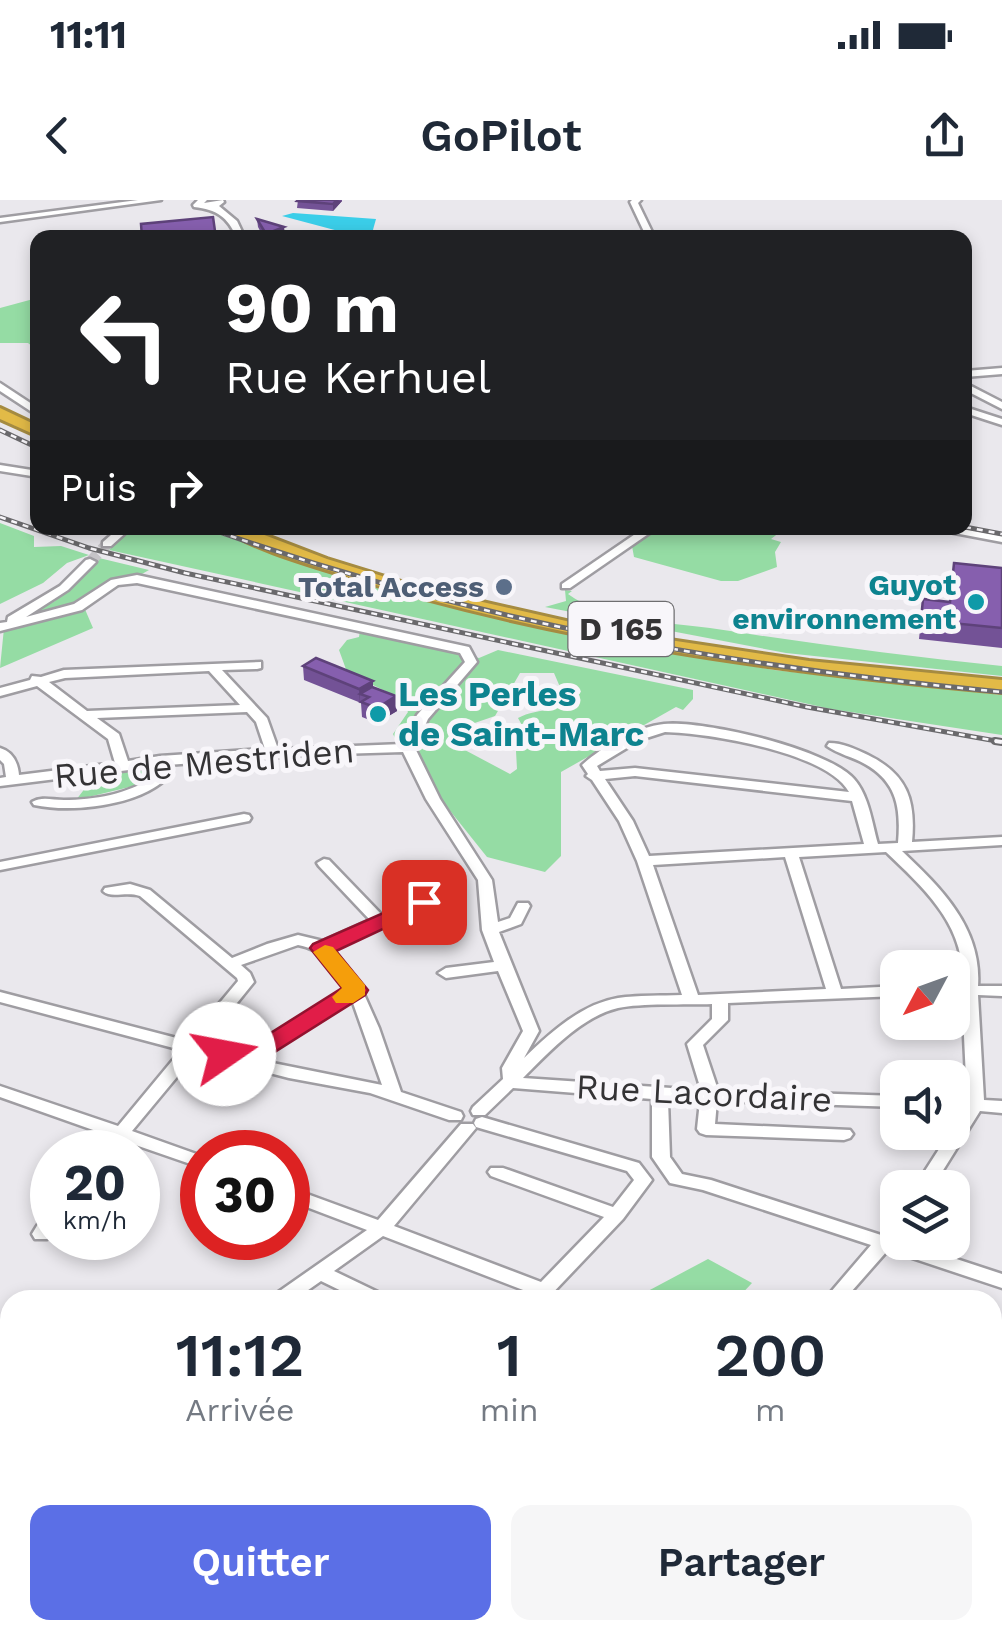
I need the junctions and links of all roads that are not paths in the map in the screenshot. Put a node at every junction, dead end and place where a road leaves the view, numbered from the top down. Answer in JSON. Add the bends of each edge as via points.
{"nodes":[{"id":1,"x":157,"y":200,"type":"edge"},
{"id":2,"x":203,"y":200,"type":"edge"},
{"id":3,"x":637,"y":200,"type":"edge"},
{"id":4,"x":215,"y":203,"type":"edge"},
{"id":5,"x":0,"y":220,"type":"edge"},
{"id":6,"x":237,"y":230,"type":"edge"},
{"id":7,"x":647,"y":230,"type":"edge"},
{"id":8,"x":1002,"y":371,"type":"edge"},
{"id":9,"x":972,"y":373,"type":"edge"},
{"id":10,"x":0,"y":386,"type":"edge"},
{"id":11,"x":972,"y":390,"type":"edge"},
{"id":12,"x":1002,"y":406,"type":"edge"},
{"id":13,"x":30,"y":408,"type":"edge"},
{"id":14,"x":0,"y":412,"type":"edge"},
{"id":15,"x":972,"y":412,"type":"edge"},
{"id":16,"x":0,"y":420,"type":"edge"},
{"id":17,"x":1002,"y":422,"type":"edge"},
{"id":18,"x":30,"y":431,"type":"edge"},
{"id":19,"x":30,"y":433,"type":"edge"},
{"id":20,"x":0,"y":468,"type":"edge"},
{"id":21,"x":30,"y":473,"type":"edge"},
{"id":22,"x":972,"y":533,"type":"edge"},
{"id":23,"x":117,"y":535,"type":"edge"},
{"id":24,"x":252,"y":535,"type":"edge"},
{"id":25,"x":270,"y":535,"type":"edge"},
{"id":26,"x":279,"y":535,"type":"edge"},
{"id":27,"x":641,"y":535,"type":"edge"},
{"id":28,"x":1002,"y":539,"type":"edge"},
{"id":29,"x":107,"y":544,"type":"tunnel mouth"},
{"id":30,"x":335,"y":558,"type":"junction"},
{"id":31,"x":90,"y":562,"type":"tunnel mouth"},
{"id":32,"x":566,"y":586,"type":"dead end"},
{"id":33,"x":474,"y":589,"type":"dead end"},
{"id":34,"x":518,"y":598,"type":"dead end"},
{"id":35,"x":574,"y":620,"type":"junction"},
{"id":36,"x":0,"y":626,"type":"edge"},
{"id":37,"x":257,"y":665,"type":"dead end"},
{"id":38,"x":212,"y":667,"type":"junction"},
{"id":39,"x":36,"y":679,"type":"junction"},
{"id":40,"x":1002,"y":683,"type":"edge"},
{"id":41,"x":0,"y":692,"type":"edge"},
{"id":42,"x":250,"y":708,"type":"junction"},
{"id":43,"x":85,"y":715,"type":"junction"},
{"id":44,"x":834,"y":746,"type":"dead end"},
{"id":45,"x":408,"y":748,"type":"junction"},
{"id":46,"x":272,"y":750,"type":"junction"},
{"id":47,"x":0,"y":752,"type":"edge"},
{"id":48,"x":160,"y":760,"type":"junction"},
{"id":49,"x":122,"y":763,"type":"junction"},
{"id":50,"x":593,"y":776,"type":"junction"},
{"id":51,"x":7,"y":782,"type":"edge"},
{"id":52,"x":856,"y":796,"type":"junction"},
{"id":53,"x":39,"y":802,"type":"dead end"},
{"id":54,"x":244,"y":818,"type":"dead end"},
{"id":55,"x":1002,"y":842,"type":"edge"},
{"id":56,"x":889,"y":846,"type":"junction"},
{"id":57,"x":790,"y":852,"type":"junction"},
{"id":58,"x":644,"y":861,"type":"junction"},
{"id":59,"x":324,"y":863,"type":"dead end"},
{"id":60,"x":0,"y":866,"type":"edge"},
{"id":61,"x":450,"y":884,"type":"dead end"},
{"id":62,"x":110,"y":891,"type":"dead end"},
{"id":63,"x":524,"y":906,"type":"dead end"},
{"id":64,"x":380,"y":922,"type":"junction"},
{"id":65,"x":490,"y":930,"type":"junction"},
{"id":66,"x":321,"y":948,"type":"junction"},
{"id":67,"x":966,"y":950,"type":"edge"},
{"id":68,"x":230,"y":964,"type":"junction"},
{"id":69,"x":502,"y":966,"type":"junction"},
{"id":70,"x":446,"y":973,"type":"dead end"},
{"id":71,"x":970,"y":989,"type":"edge"},
{"id":72,"x":356,"y":990,"type":"junction"},
{"id":73,"x":1002,"y":991,"type":"edge"},
{"id":74,"x":880,"y":992,"type":"edge"},
{"id":75,"x":835,"y":993,"type":"junction"},
{"id":76,"x":720,"y":997,"type":"junction"},
{"id":77,"x":0,"y":998,"type":"edge"},
{"id":78,"x":691,"y":998,"type":"junction"},
{"id":79,"x":968,"y":1040,"type":"edge"},
{"id":80,"x":192,"y":1045,"type":"junction"},
{"id":81,"x":246,"y":1060,"type":"junction"},
{"id":82,"x":511,"y":1082,"type":"junction"},
{"id":83,"x":0,"y":1091,"type":"edge"},
{"id":84,"x":392,"y":1094,"type":"junction"},
{"id":85,"x":660,"y":1094,"type":"junction"},
{"id":86,"x":709,"y":1096,"type":"junction"},
{"id":87,"x":880,"y":1101,"type":"edge"},
{"id":88,"x":970,"y":1105,"type":"edge"},
{"id":89,"x":976,"y":1105,"type":"junction"},
{"id":90,"x":1002,"y":1108,"type":"edge"},
{"id":91,"x":471,"y":1119,"type":"junction"},
{"id":92,"x":114,"y":1130,"type":"edge"},
{"id":93,"x":122,"y":1130,"type":"edge"},
{"id":94,"x":844,"y":1134,"type":"dead end"},
{"id":95,"x":934,"y":1170,"type":"edge"},
{"id":96,"x":497,"y":1172,"type":"dead end"},
{"id":97,"x":310,"y":1201,"type":"edge"},
{"id":98,"x":617,"y":1215,"type":"junction"},
{"id":99,"x":382,"y":1228,"type":"junction"},
{"id":100,"x":880,"y":1234,"type":"edge"},
{"id":101,"x":880,"y":1249,"type":"edge"},
{"id":102,"x":959,"y":1260,"type":"edge"},
{"id":103,"x":321,"y":1272,"type":"junction"},
{"id":104,"x":998,"y":1274,"type":"edge"},
{"id":105,"x":295,"y":1290,"type":"edge"},
{"id":106,"x":357,"y":1290,"type":"edge"},
{"id":107,"x":527,"y":1290,"type":"edge"},
{"id":108,"x":544,"y":1290,"type":"edge"},
{"id":109,"x":842,"y":1290,"type":"edge"}],
"edges":[{"from":1,"to":5,"type":"street"},
{"from":2,"to":4,"type":"street","via":[[198,205]]},
{"from":3,"to":7,"type":"street"},
{"from":4,"to":6,"type":"street"},
{"from":8,"to":9,"type":"street"},
{"from":10,"to":13,"type":"street"},
{"from":11,"to":12,"type":"street"},
{"from":14,"to":18,"type":"highway"},
{"from":15,"to":17,"type":"street"},
{"from":16,"to":19,"type":"highway"},
{"from":20,"to":21,"type":"street"},
{"from":22,"to":28,"type":"street"},
{"from":23,"to":29,"type":"street"},
{"from":24,"to":40,"type":"highway","number":"D 165","via":[[369,576],[569,626],[769,660]]},
{"from":25,"to":30,"type":"highway","number":"D 165"},
{"from":26,"to":30,"type":"highway"},
{"from":27,"to":32,"type":"street"},
{"from":30,"to":33,"type":"highway"},
{"from":30,"to":35,"type":"highway","number":"D 165"},
{"from":31,"to":36,"type":"street","via":[[64,588]]},
{"from":34,"to":35,"type":"highway"},
{"from":35,"to":40,"type":"highway","number":"D 165","via":[[766,654]]},
{"from":36,"to":45,"type":"street","via":[[78,606],[115,582],[137,579],[465,650],[472,662],[422,718]]},
{"from":37,"to":38,"type":"street"},
{"from":38,"to":39,"type":"street"},
{"from":38,"to":42,"type":"street"},
{"from":39,"to":41,"type":"street"},
{"from":39,"to":43,"type":"street"},
{"from":42,"to":43,"type":"street"},
{"from":42,"to":46,"type":"street"},
{"from":43,"to":49,"type":"street","via":[[118,741]]},
{"from":44,"to":56,"type":"street","via":[[874,765],[906,796],[908,810]]},
{"from":45,"to":46,"type":"street","name":"Rue de Mestriden"},
{"from":45,"to":65,"type":"street","via":[[485,880]]},
{"from":46,"to":48,"type":"street","name":"Rue de Mestriden"},
{"from":47,"to":51,"type":"street","via":[[11,763]]},
{"from":48,"to":49,"type":"street","name":"Rue de Mestriden"},
{"from":48,"to":53,"type":"street","via":[[160,778],[144,788],[74,806]]},
{"from":49,"to":51,"type":"street","name":"Rue de Mestriden"},
{"from":50,"to":52,"type":"street","via":[[635,772]]},
{"from":50,"to":52,"type":"street","via":[[589,765],[632,739],[682,728],[814,760],[841,774]]},
{"from":50,"to":58,"type":"street","via":[[626,821]]},
{"from":52,"to":56,"type":"street"},
{"from":54,"to":60,"type":"street"},
{"from":55,"to":56,"type":"street"},
{"from":56,"to":57,"type":"street"},
{"from":56,"to":67,"type":"street","via":[[955,918]]},
{"from":57,"to":58,"type":"street"},
{"from":57,"to":75,"type":"street"},
{"from":58,"to":78,"type":"street"},
{"from":59,"to":64,"type":"street"},
{"from":61,"to":64,"type":"street"},
{"from":62,"to":68,"type":"street","via":[[145,893]]},
{"from":63,"to":65,"type":"street","via":[[516,920]]},
{"from":64,"to":66,"type":"street"},
{"from":65,"to":69,"type":"street"},
{"from":66,"to":68,"type":"street","via":[[296,940]]},
{"from":66,"to":72,"type":"street"},
{"from":68,"to":80,"type":"street","via":[[246,982]]},
{"from":69,"to":70,"type":"street"},
{"from":69,"to":82,"type":"street","via":[[531,1030],[510,1068]]},
{"from":71,"to":73,"type":"street"},
{"from":72,"to":81,"type":"street"},
{"from":72,"to":84,"type":"street"},
{"from":74,"to":75,"type":"street"},
{"from":75,"to":76,"type":"street"},
{"from":76,"to":78,"type":"street"},
{"from":76,"to":86,"type":"street","via":[[720,1020],[695,1044]]},
{"from":77,"to":80,"type":"street"},
{"from":78,"to":82,"type":"street","via":[[603,1007],[556,1038]]},
{"from":79,"to":89,"type":"street"},
{"from":80,"to":81,"type":"street"},
{"from":80,"to":93,"type":"street"},
{"from":81,"to":84,"type":"street"},
{"from":82,"to":85,"type":"street","name":"Rue Lacordaire"},
{"from":82,"to":91,"type":"street"},
{"from":83,"to":92,"type":"street"},
{"from":84,"to":91,"type":"street"},
{"from":85,"to":86,"type":"street","name":"Rue Lacordaire"},
{"from":85,"to":100,"type":"street","via":[[660,1157],[676,1179],[841,1229]]},
{"from":86,"to":87,"type":"street","name":"Rue Lacordaire"},
{"from":86,"to":94,"type":"street","via":[[706,1129]]},
{"from":88,"to":89,"type":"street"},
{"from":89,"to":90,"type":"street"},
{"from":89,"to":95,"type":"street"},
{"from":91,"to":98,"type":"street","via":[[633,1167],[643,1180]]},
{"from":91,"to":99,"type":"street"},
{"from":96,"to":98,"type":"street"},
{"from":97,"to":99,"type":"street"},
{"from":98,"to":108,"type":"street"},
{"from":99,"to":103,"type":"street"},
{"from":99,"to":107,"type":"street"},
{"from":101,"to":109,"type":"street"},
{"from":102,"to":104,"type":"street"},
{"from":103,"to":105,"type":"street"},
{"from":103,"to":106,"type":"street"}]}
